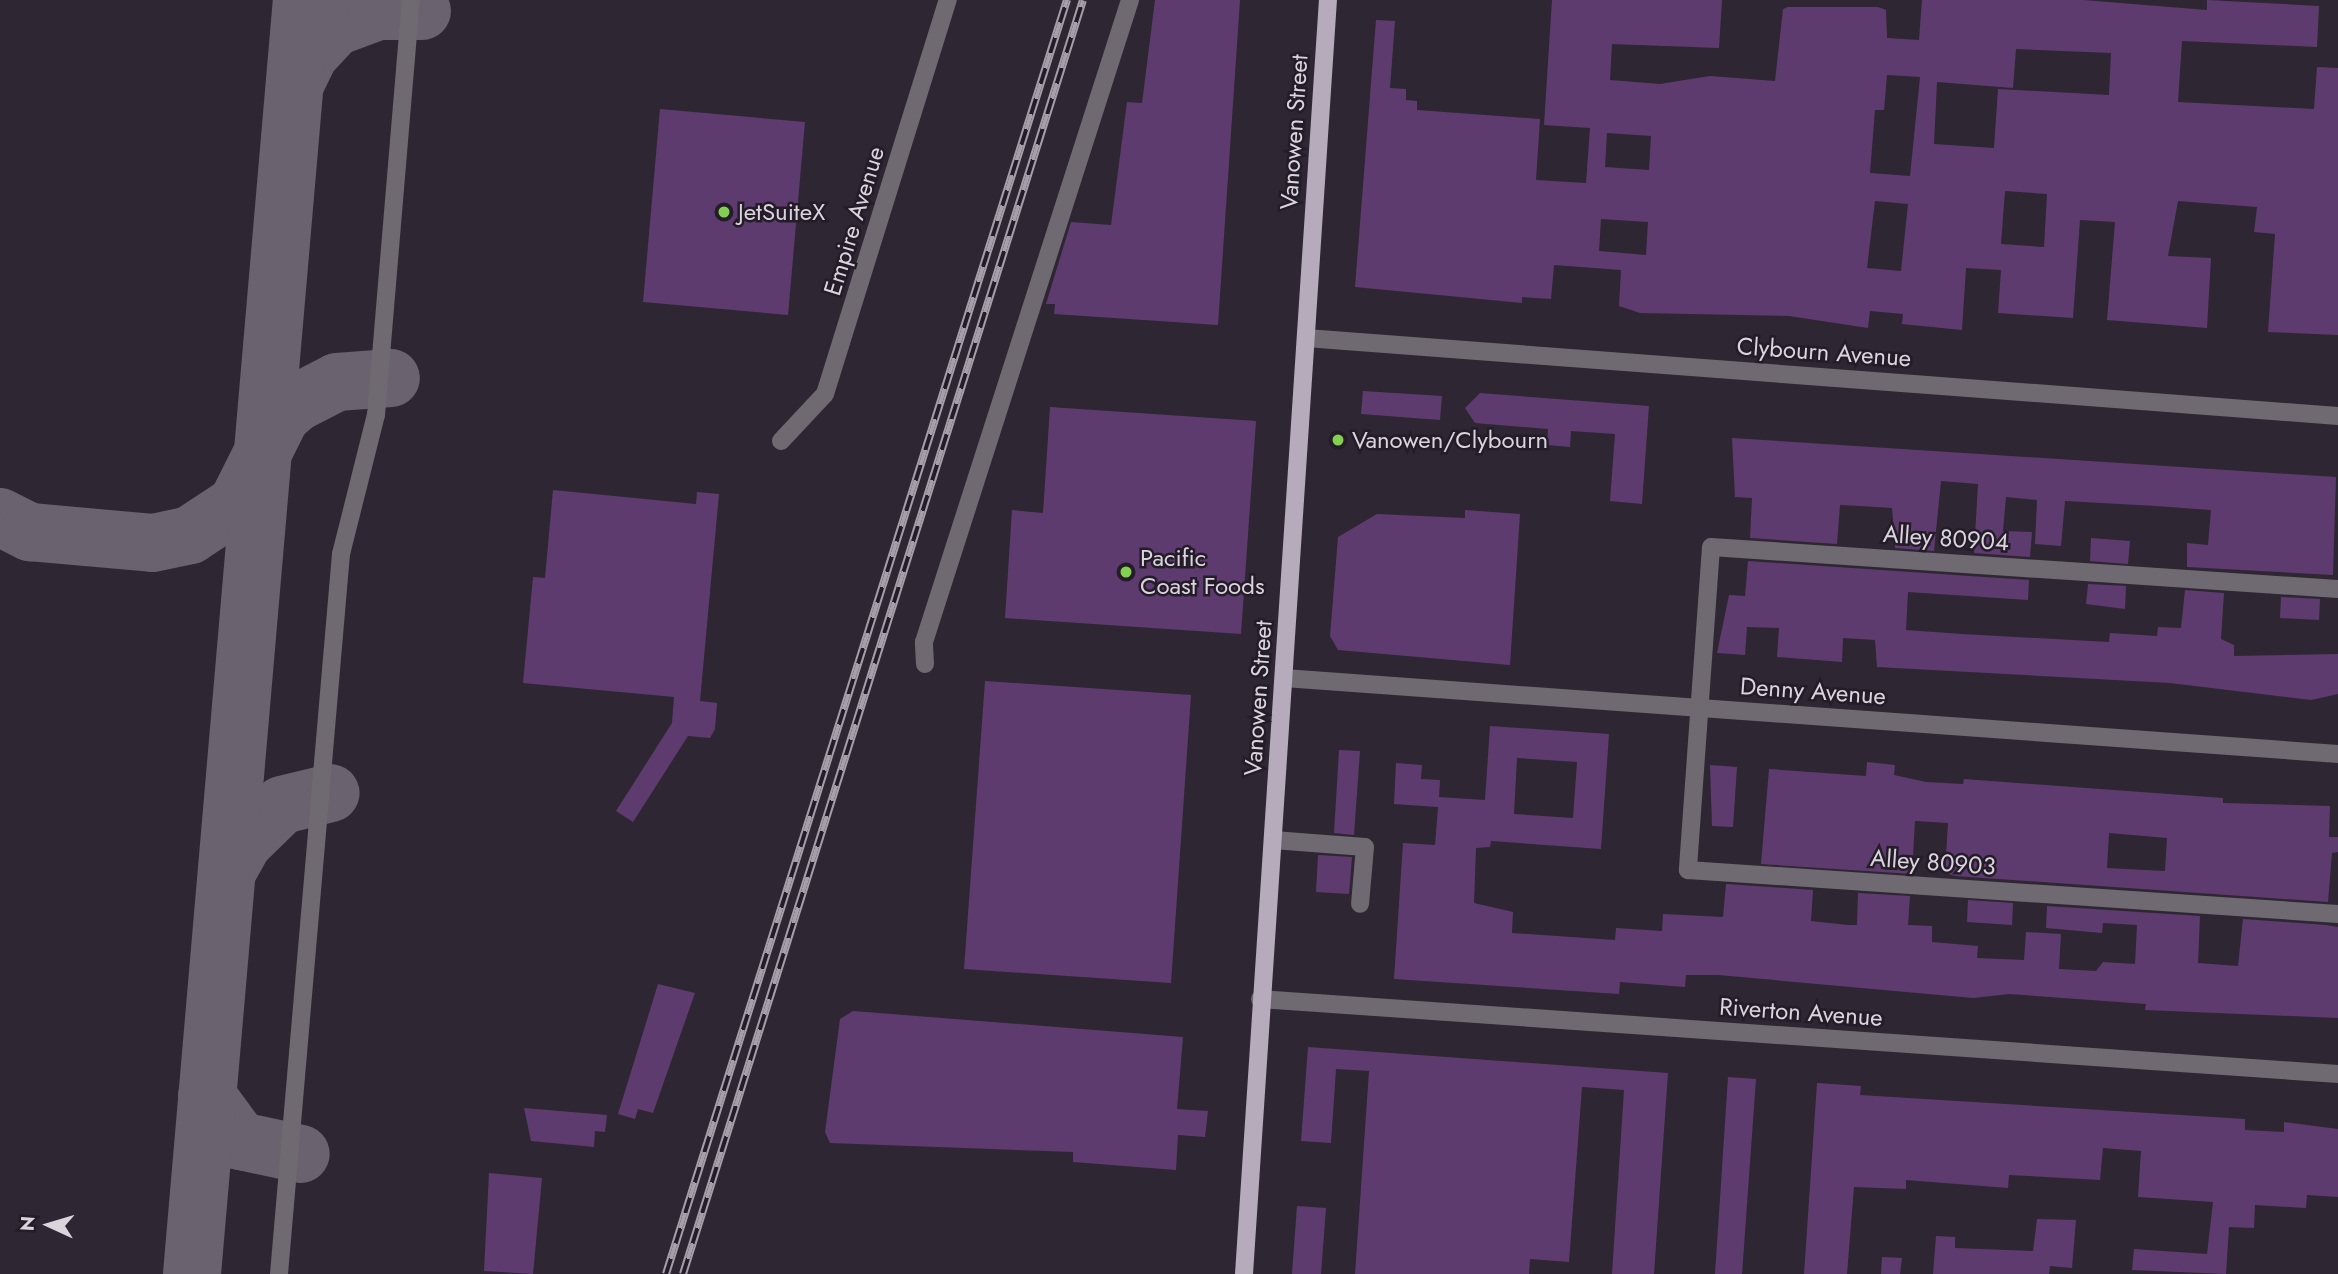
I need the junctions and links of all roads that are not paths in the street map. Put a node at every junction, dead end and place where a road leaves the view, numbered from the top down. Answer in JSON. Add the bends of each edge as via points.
{"nodes":[{"id":1,"x":411,"y":0,"type":"edge"},
{"id":2,"x":948,"y":0,"type":"edge"},
{"id":3,"x":1130,"y":0,"type":"edge"},
{"id":4,"x":1328,"y":0,"type":"edge"},
{"id":5,"x":1306,"y":338,"type":"junction"},
{"id":6,"x":2338,"y":416,"type":"edge"},
{"id":7,"x":781,"y":441,"type":"dead end"},
{"id":8,"x":2338,"y":589,"type":"edge"},
{"id":9,"x":925,"y":664,"type":"dead end"},
{"id":10,"x":1284,"y":678,"type":"junction"},
{"id":11,"x":1699,"y":707,"type":"junction"},
{"id":12,"x":2338,"y":754,"type":"edge"},
{"id":13,"x":1273,"y":841,"type":"junction"},
{"id":14,"x":1360,"y":904,"type":"dead end"},
{"id":15,"x":2338,"y":914,"type":"edge"},
{"id":16,"x":1261,"y":999,"type":"junction"},
{"id":17,"x":2338,"y":1074,"type":"edge"},
{"id":18,"x":279,"y":1274,"type":"edge"},
{"id":19,"x":1244,"y":1274,"type":"edge"}],
"edges":[{"from":1,"to":18,"type":"street","via":[[376,415],[341,554]]},
{"from":2,"to":7,"type":"street","name":"Empire Avenue","via":[[825,394]]},
{"from":3,"to":9,"type":"street","via":[[925,642]]},
{"from":4,"to":5,"type":"main road","name":"Vanowen Street"},
{"from":5,"to":6,"type":"street","name":"Clybourn Avenue"},
{"from":5,"to":10,"type":"main road","name":"Vanowen Street"},
{"from":8,"to":11,"type":"street","name":"Alley 80904","via":[[1711,547]]},
{"from":10,"to":11,"type":"street","name":"Denny Avenue"},
{"from":10,"to":13,"type":"main road","name":"Vanowen Street"},
{"from":11,"to":12,"type":"street","name":"Denny Avenue"},
{"from":11,"to":15,"type":"street","name":"Alley 80903","via":[[1688,870]]},
{"from":13,"to":14,"type":"street","via":[[1365,847]]},
{"from":13,"to":16,"type":"main road","name":"Vanowen Street"},
{"from":16,"to":17,"type":"street","name":"Riverton Avenue"},
{"from":16,"to":19,"type":"main road","name":"Vanowen Street"}]}
